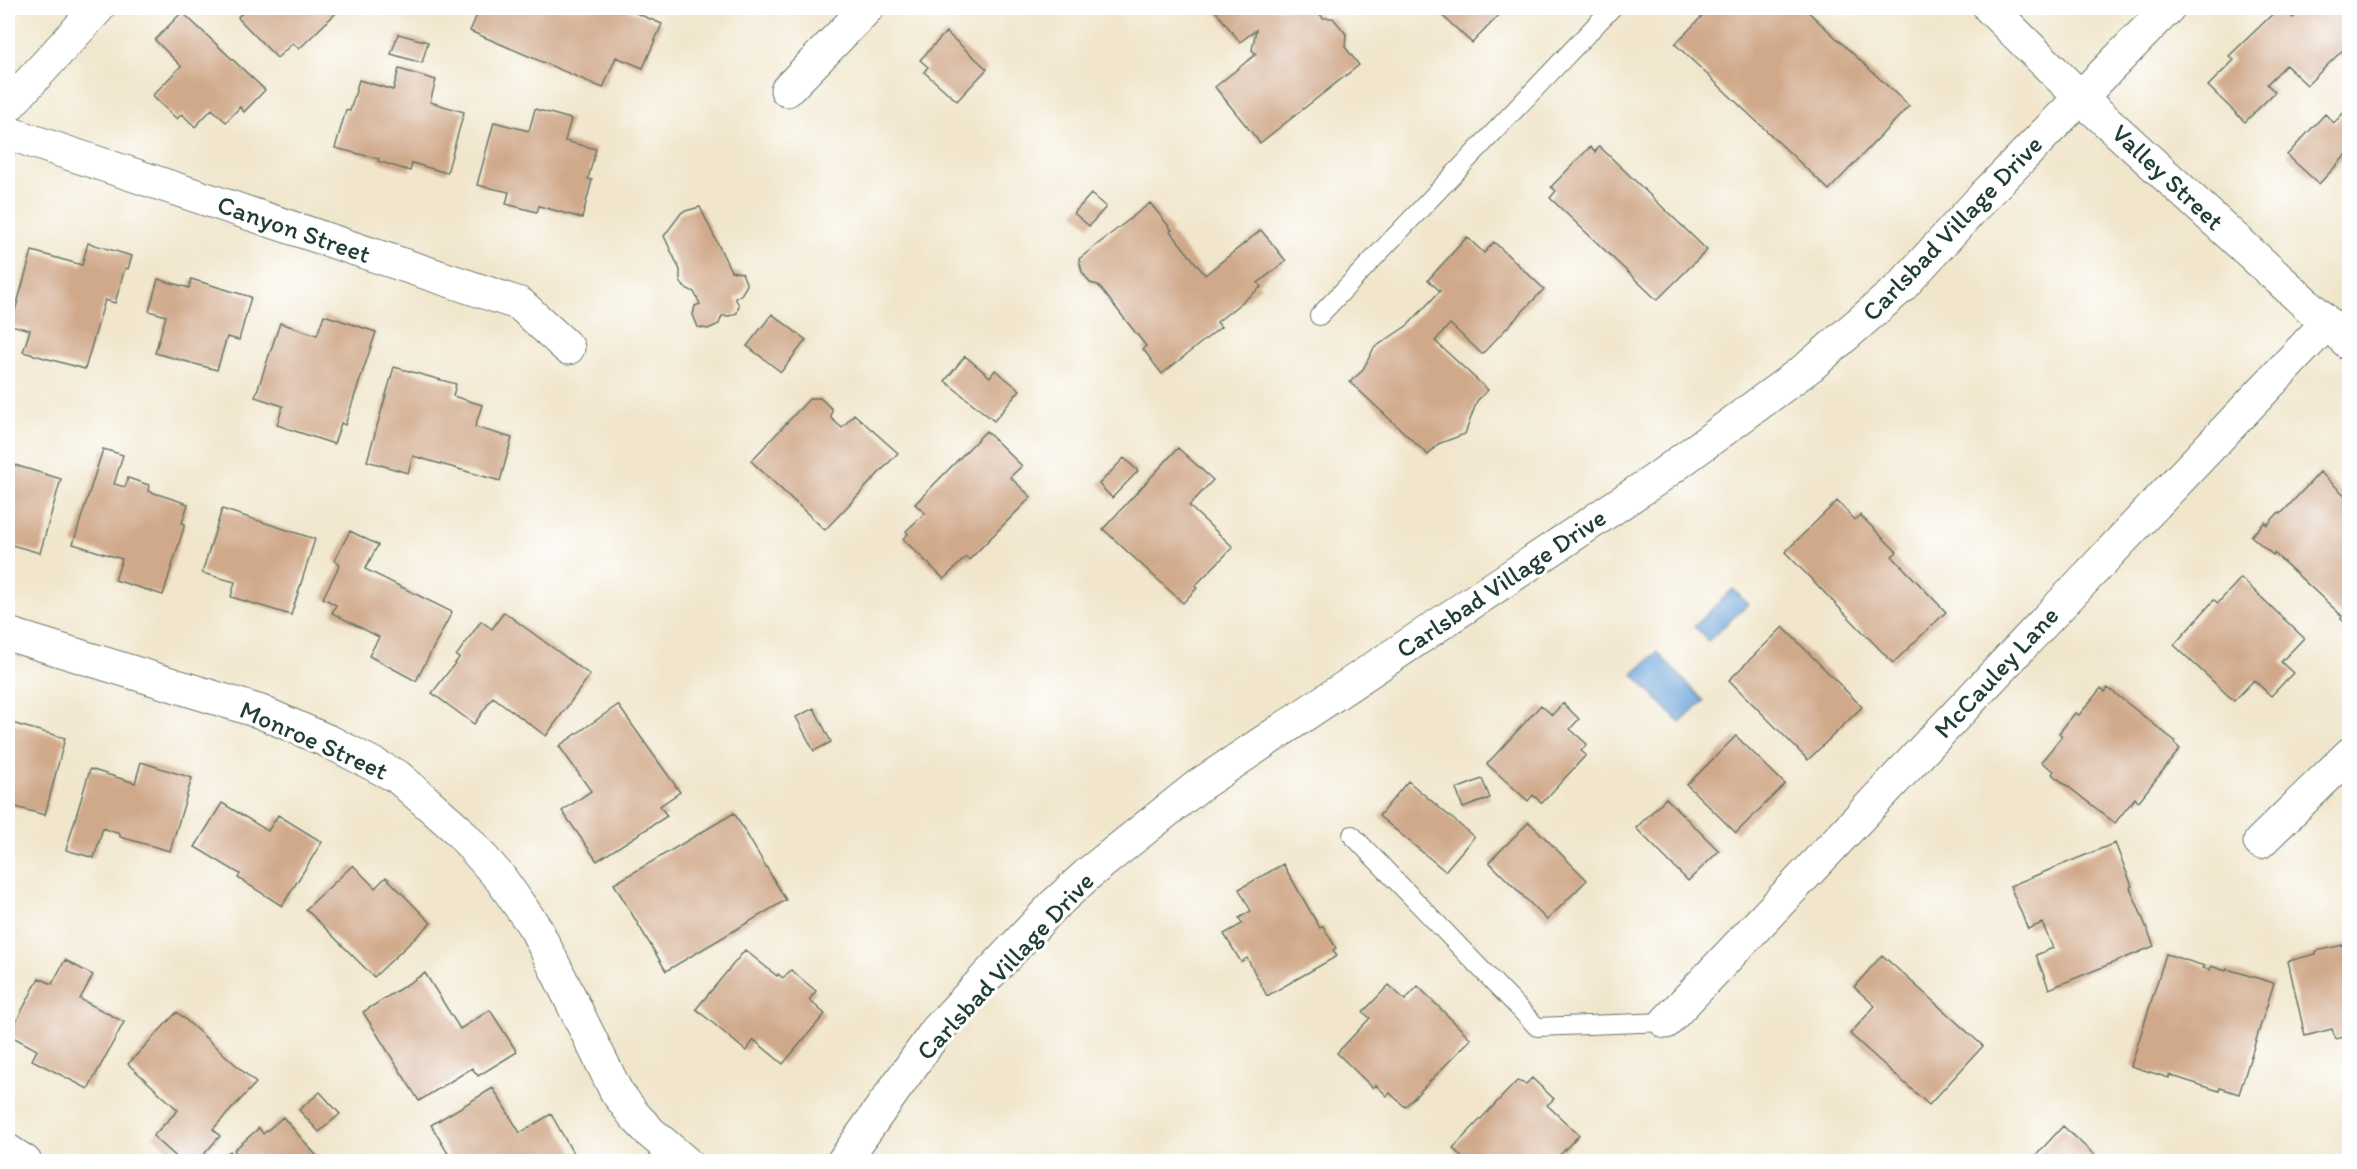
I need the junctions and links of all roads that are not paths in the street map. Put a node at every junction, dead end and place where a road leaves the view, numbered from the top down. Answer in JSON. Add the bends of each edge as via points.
{"nodes":[{"id":1,"x":98,"y":8,"type":"edge"},
{"id":2,"x":867,"y":8,"type":"edge"},
{"id":3,"x":1612,"y":8,"type":"edge"},
{"id":4,"x":1990,"y":8,"type":"edge"},
{"id":5,"x":2168,"y":8,"type":"edge"},
{"id":6,"x":787,"y":90,"type":"dead end"},
{"id":7,"x":2080,"y":97,"type":"junction"},
{"id":8,"x":8,"y":106,"type":"edge"},
{"id":9,"x":8,"y":133,"type":"edge"},
{"id":10,"x":1319,"y":316,"type":"dead end"},
{"id":11,"x":2338,"y":333,"type":"edge"},
{"id":12,"x":568,"y":348,"type":"dead end"},
{"id":13,"x":8,"y":633,"type":"edge"},
{"id":14,"x":2349,"y":754,"type":"edge"},
{"id":15,"x":1352,"y":836,"type":"dead end"},
{"id":16,"x":2260,"y":842,"type":"dead end"},
{"id":17,"x":1666,"y":1022,"type":"joint"},
{"id":18,"x":8,"y":1151,"type":"edge"},
{"id":19,"x":25,"y":1161,"type":"edge"},
{"id":20,"x":685,"y":1161,"type":"edge"},
{"id":21,"x":843,"y":1161,"type":"edge"}],
"edges":[{"from":1,"to":8,"type":"main road"},
{"from":2,"to":6,"type":"main road"},
{"from":3,"to":10,"type":"lane"},
{"from":4,"to":7,"type":"main road","name":"Valley Street"},
{"from":5,"to":7,"type":"main road","name":"Carlsbad Village Drive"},
{"from":7,"to":11,"type":"main road","name":"Valley Street"},
{"from":7,"to":21,"type":"main road","name":"Carlsbad Village Drive","via":[[1901,287],[1810,366],[1655,480],[1198,786],[1089,873],[1053,906],[938,1030]]},
{"from":9,"to":12,"type":"main road","name":"Canyon Street","via":[[520,304]]},
{"from":11,"to":17,"type":"main road","name":"McCauley Lane"},
{"from":13,"to":20,"type":"main road","name":"Monroe Street","via":[[261,712],[398,777],[457,829],[501,879],[536,929],[616,1091],[645,1127]]},
{"from":14,"to":16,"type":"main road"},
{"from":15,"to":17,"type":"lane","via":[[1537,1027]]},
{"from":18,"to":19,"type":"main road"}]}
